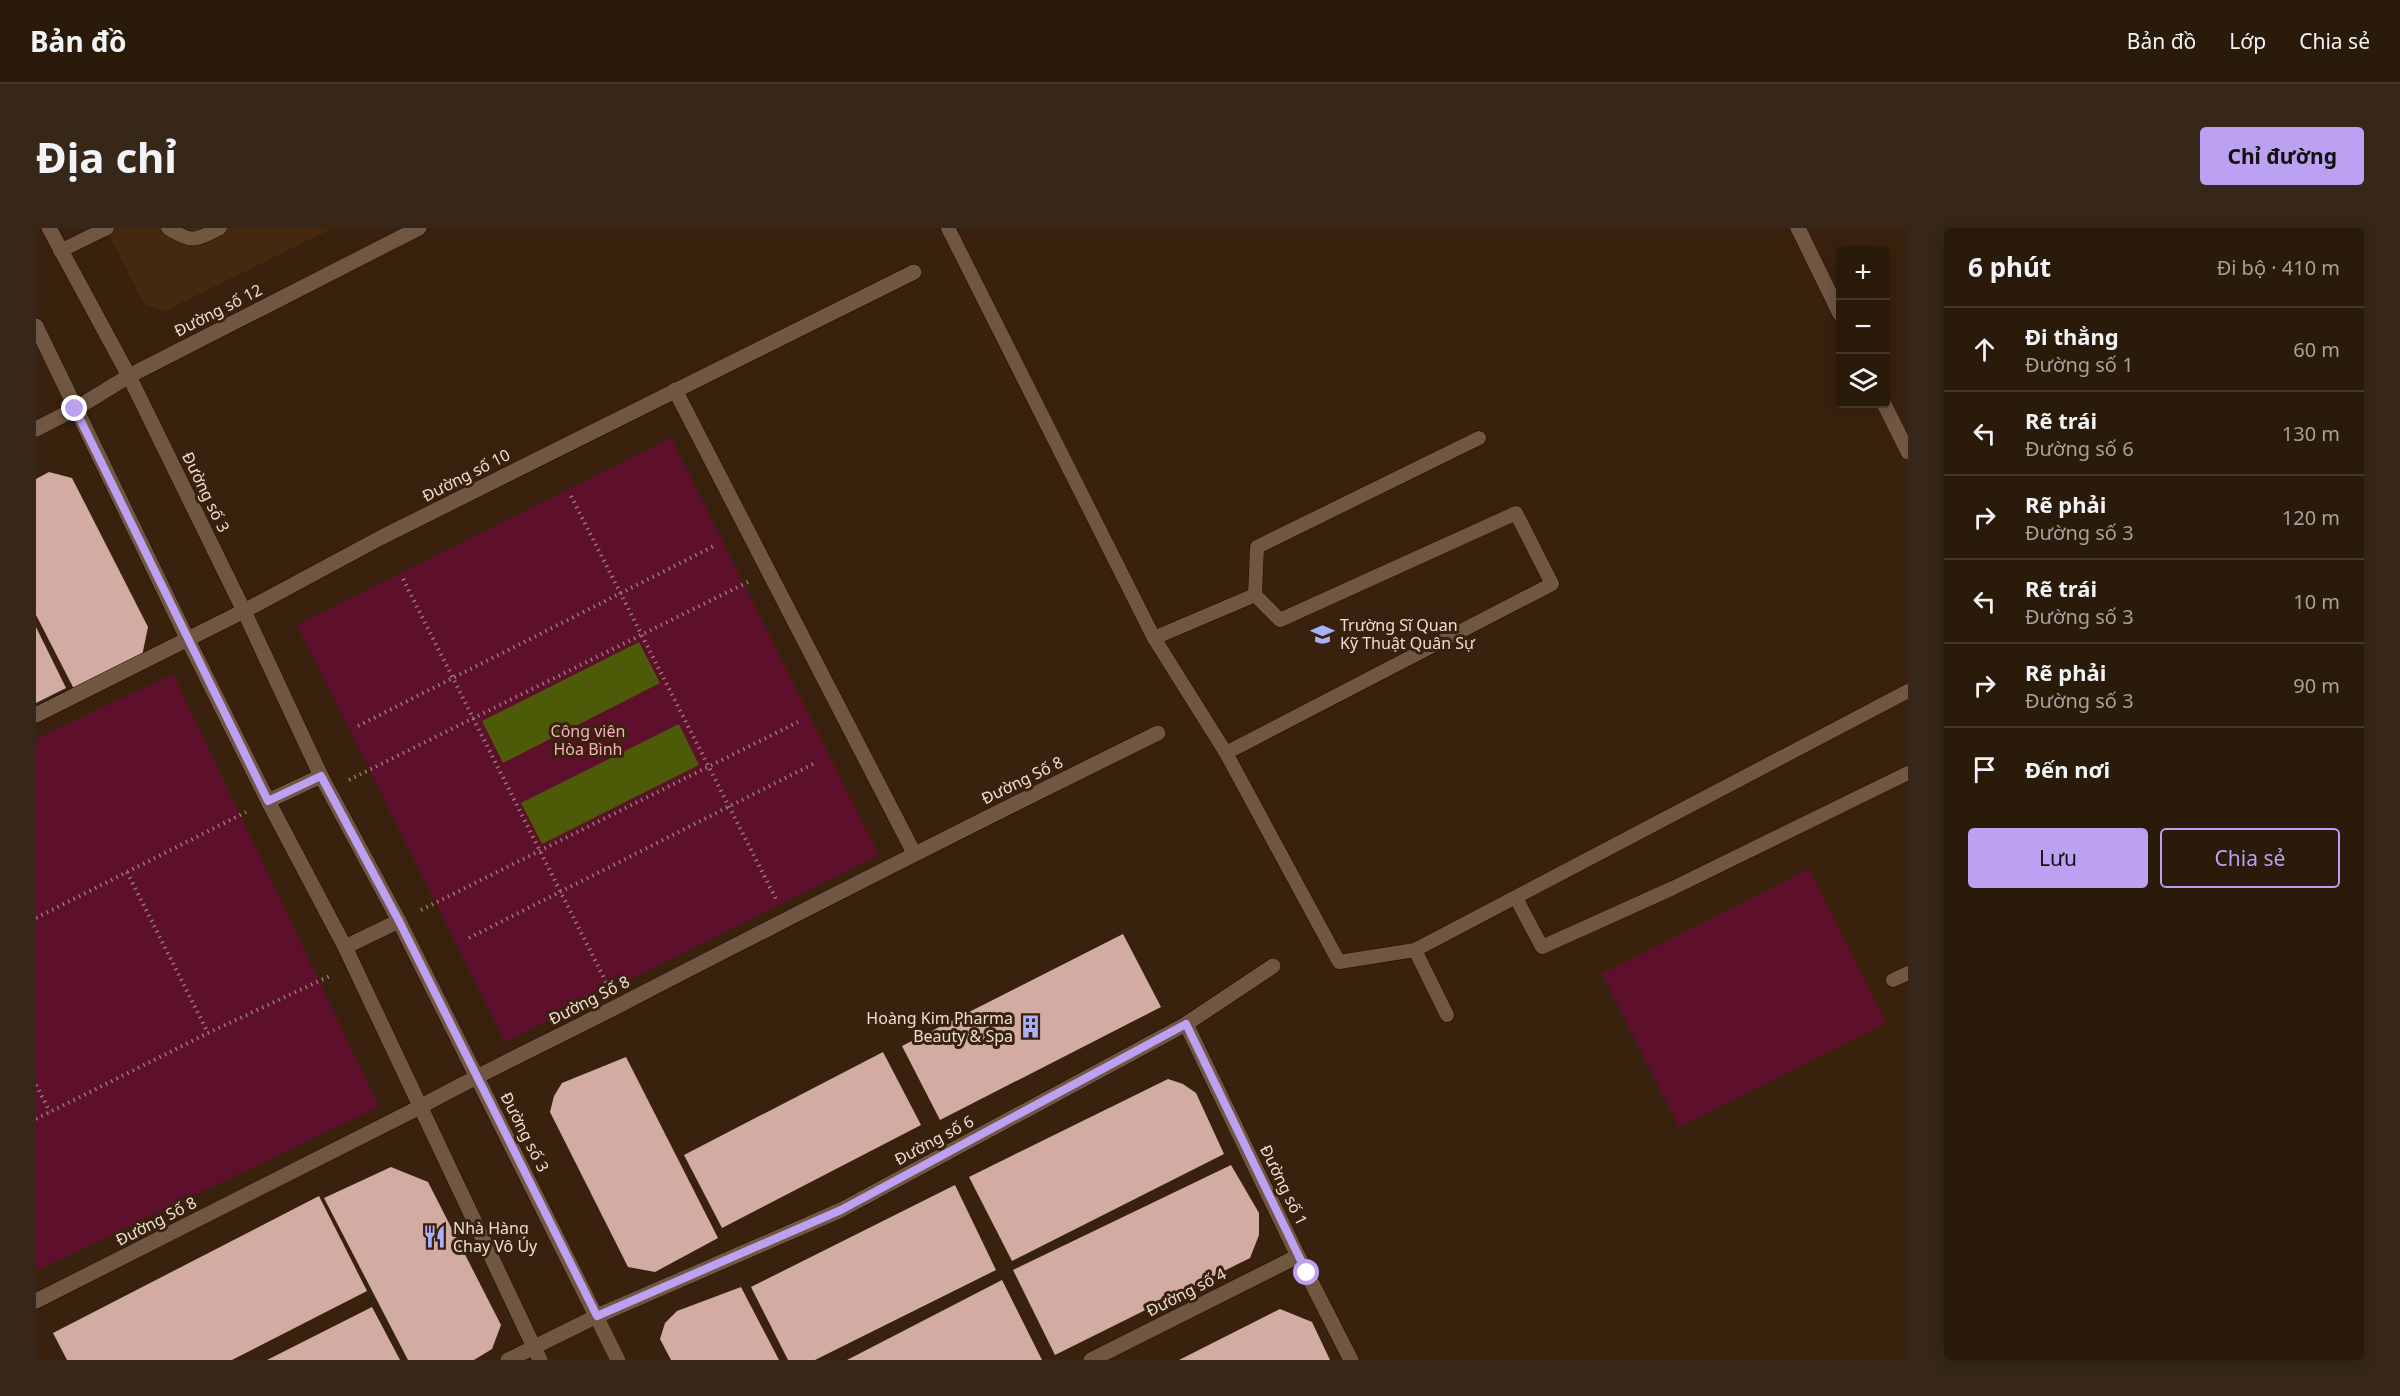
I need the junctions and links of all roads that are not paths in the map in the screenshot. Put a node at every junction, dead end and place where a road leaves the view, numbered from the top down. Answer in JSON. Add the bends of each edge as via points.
{"nodes":[{"id":1,"x":49,"y":228,"type":"edge"},
{"id":2,"x":107,"y":228,"type":"edge"},
{"id":3,"x":168,"y":228,"type":"edge"},
{"id":4,"x":220,"y":228,"type":"edge"},
{"id":5,"x":419,"y":228,"type":"edge"},
{"id":6,"x":948,"y":228,"type":"edge"},
{"id":7,"x":1798,"y":228,"type":"edge"},
{"id":8,"x":60,"y":250,"type":"junction"},
{"id":9,"x":914,"y":272,"type":"dead end"},
{"id":10,"x":1836,"y":306,"type":"edge"},
{"id":11,"x":36,"y":326,"type":"edge"},
{"id":12,"x":129,"y":376,"type":"junction"},
{"id":13,"x":675,"y":390,"type":"junction"},
{"id":14,"x":1886,"y":408,"type":"edge"},
{"id":15,"x":75,"y":409,"type":"junction"},
{"id":16,"x":36,"y":429,"type":"edge"},
{"id":17,"x":1479,"y":438,"type":"dead end"},
{"id":18,"x":1908,"y":452,"type":"edge"},
{"id":19,"x":1255,"y":595,"type":"junction"},
{"id":20,"x":244,"y":611,"type":"junction"},
{"id":21,"x":1154,"y":638,"type":"junction"},
{"id":22,"x":188,"y":640,"type":"junction"},
{"id":23,"x":1908,"y":691,"type":"edge"},
{"id":24,"x":36,"y":716,"type":"edge"},
{"id":25,"x":1158,"y":733,"type":"dead end"},
{"id":26,"x":1226,"y":753,"type":"junction"},
{"id":27,"x":1908,"y":773,"type":"edge"},
{"id":28,"x":321,"y":776,"type":"junction"},
{"id":29,"x":268,"y":801,"type":"junction"},
{"id":30,"x":914,"y":854,"type":"junction"},
{"id":31,"x":1516,"y":898,"type":"junction"},
{"id":32,"x":399,"y":921,"type":"junction"},
{"id":33,"x":345,"y":947,"type":"junction"},
{"id":34,"x":1414,"y":950,"type":"junction"},
{"id":35,"x":1273,"y":966,"type":"dead end"},
{"id":36,"x":1908,"y":973,"type":"edge"},
{"id":37,"x":1893,"y":980,"type":"dead end"},
{"id":38,"x":1447,"y":1015,"type":"dead end"},
{"id":39,"x":1186,"y":1024,"type":"junction"},
{"id":40,"x":477,"y":1076,"type":"junction"},
{"id":41,"x":420,"y":1107,"type":"junction"},
{"id":42,"x":1298,"y":1256,"type":"junction"},
{"id":43,"x":36,"y":1301,"type":"edge"},
{"id":44,"x":597,"y":1316,"type":"junction"},
{"id":45,"x":537,"y":1353,"type":"edge"},
{"id":46,"x":508,"y":1360,"type":"edge"},
{"id":47,"x":618,"y":1360,"type":"edge"},
{"id":48,"x":1091,"y":1360,"type":"edge"},
{"id":49,"x":1351,"y":1360,"type":"edge"}],
"edges":[{"from":1,"to":8,"type":"street","name":"Đường số 3"},
{"from":2,"to":8,"type":"lane"},
{"from":3,"to":4,"type":"lane","via":[[186,239],[201,238]]},
{"from":5,"to":12,"type":"street","name":"Đường số 12"},
{"from":6,"to":21,"type":"lane"},
{"from":7,"to":10,"type":"street"},
{"from":8,"to":12,"type":"street","name":"Đường số 3"},
{"from":9,"to":13,"type":"street","name":"Đường số 10"},
{"from":11,"to":15,"type":"street"},
{"from":12,"to":15,"type":"street","name":"Đường số 12"},
{"from":12,"to":20,"type":"street","name":"Đường số 3"},
{"from":13,"to":20,"type":"street","name":"Đường số 10"},
{"from":13,"to":30,"type":"street"},
{"from":14,"to":18,"type":"street"},
{"from":15,"to":16,"type":"street","name":"Đường số 12"},
{"from":15,"to":22,"type":"street"},
{"from":17,"to":19,"type":"lane","via":[[1257,547]]},
{"from":19,"to":21,"type":"lane"},
{"from":19,"to":26,"type":"lane","via":[[1280,620],[1516,513],[1552,584]]},
{"from":20,"to":22,"type":"street","name":"Đường số 10"},
{"from":20,"to":28,"type":"street","name":"Đường số 3"},
{"from":21,"to":26,"type":"lane"},
{"from":22,"to":24,"type":"street","name":"Đường số 10"},
{"from":22,"to":29,"type":"street"},
{"from":23,"to":31,"type":"lane"},
{"from":25,"to":30,"type":"street","name":"Đường Số 8"},
{"from":26,"to":34,"type":"lane","via":[[1339,962]]},
{"from":27,"to":31,"type":"lane","via":[[1542,947]]},
{"from":28,"to":29,"type":"street"},
{"from":28,"to":32,"type":"street","name":"Đường số 3"},
{"from":29,"to":33,"type":"street"},
{"from":30,"to":40,"type":"street","name":"Đường Số 8"},
{"from":31,"to":34,"type":"lane"},
{"from":32,"to":33,"type":"street"},
{"from":32,"to":40,"type":"street","name":"Đường số 3"},
{"from":33,"to":41,"type":"street"},
{"from":34,"to":38,"type":"lane"},
{"from":35,"to":39,"type":"street","name":"Đường số 6"},
{"from":36,"to":37,"type":"lane"},
{"from":39,"to":42,"type":"street","name":"Đường số 1"},
{"from":39,"to":44,"type":"street","name":"Đường số 6","via":[[841,1210]]},
{"from":40,"to":41,"type":"street","name":"Đường Số 8"},
{"from":40,"to":44,"type":"street","name":"Đường số 3"},
{"from":41,"to":43,"type":"street","name":"Đường Số 8"},
{"from":41,"to":45,"type":"street"},
{"from":42,"to":48,"type":"street","name":"Đường số 4"},
{"from":42,"to":49,"type":"street","name":"Đường số 1"},
{"from":44,"to":45,"type":"street"},
{"from":44,"to":47,"type":"street","name":"Đường số 3"},
{"from":45,"to":46,"type":"street"}]}
